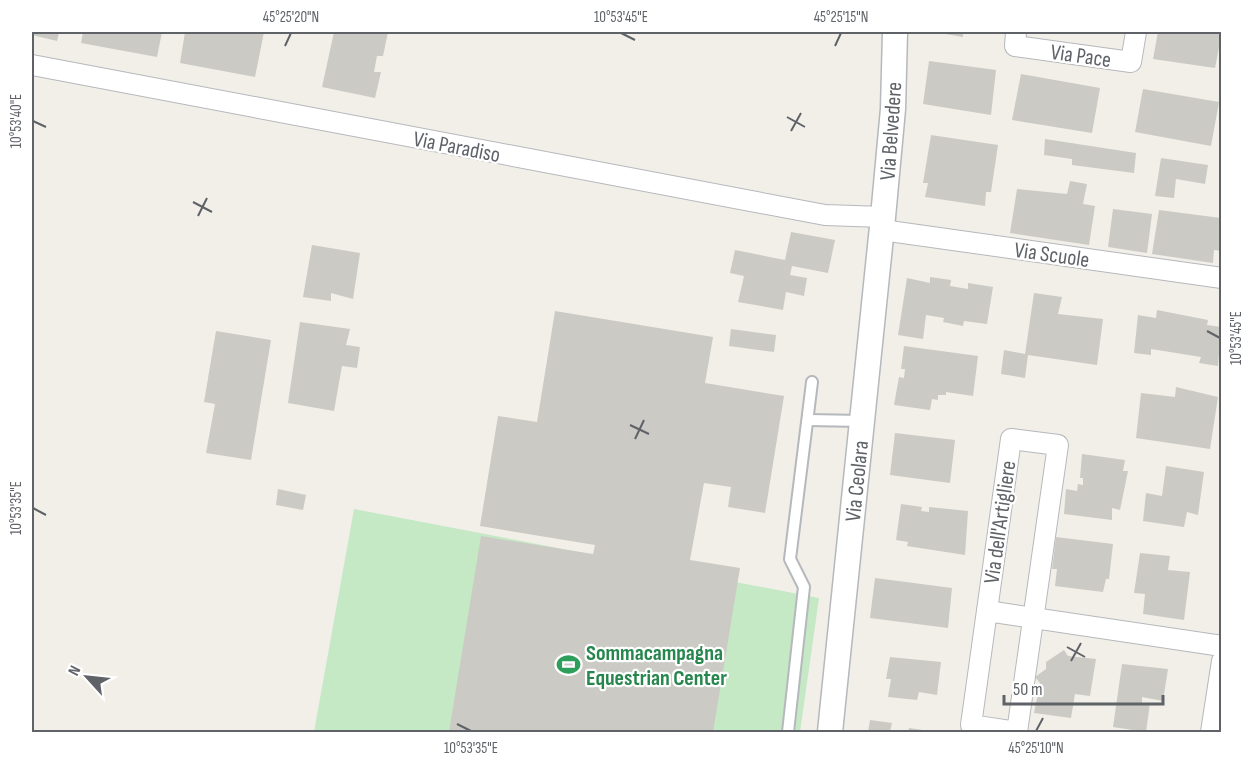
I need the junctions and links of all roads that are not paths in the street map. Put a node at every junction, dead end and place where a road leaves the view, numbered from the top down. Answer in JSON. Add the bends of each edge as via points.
{"nodes":[{"id":1,"x":895,"y":32,"type":"edge"},
{"id":2,"x":1016,"y":32,"type":"edge"},
{"id":3,"x":1136,"y":32,"type":"edge"},
{"id":4,"x":32,"y":65,"type":"edge"},
{"id":5,"x":883,"y":223,"type":"junction"},
{"id":6,"x":1221,"y":278,"type":"edge"},
{"id":7,"x":812,"y":382,"type":"dead end"},
{"id":8,"x":808,"y":420,"type":"junction"},
{"id":9,"x":862,"y":421,"type":"junction"},
{"id":10,"x":987,"y":611,"type":"junction"},
{"id":11,"x":1034,"y":618,"type":"junction"},
{"id":12,"x":1221,"y":646,"type":"edge"},
{"id":13,"x":1221,"y":662,"type":"edge"},
{"id":14,"x":788,"y":732,"type":"edge"},
{"id":15,"x":830,"y":732,"type":"edge"},
{"id":16,"x":1211,"y":732,"type":"edge"}],
"edges":[{"from":1,"to":5,"type":"street","name":"Via Belvedere"},
{"from":2,"to":3,"type":"street","name":"Via Pace","via":[[1015,46],[1131,62]]},
{"from":4,"to":5,"type":"street","name":"Via Paradiso"},
{"from":5,"to":6,"type":"street","name":"Via Scuole"},
{"from":5,"to":9,"type":"street","name":"Via Ceolara"},
{"from":7,"to":8,"type":"lane"},
{"from":8,"to":9,"type":"lane"},
{"from":8,"to":14,"type":"lane","via":[[790,559],[804,587]]},
{"from":9,"to":15,"type":"street","name":"Via Ceolara"},
{"from":10,"to":11,"type":"street","name":"Via dell'Artigliere"},
{"from":10,"to":11,"type":"street","name":"Via dell'Artigliere","via":[[971,725],[1017,732]]},
{"from":10,"to":11,"type":"street","name":"Via dell'Artigliere","via":[[1011,439],[1058,445]]},
{"from":11,"to":12,"type":"street","name":"Via dell'Artigliere"},
{"from":13,"to":16,"type":"street"}]}
